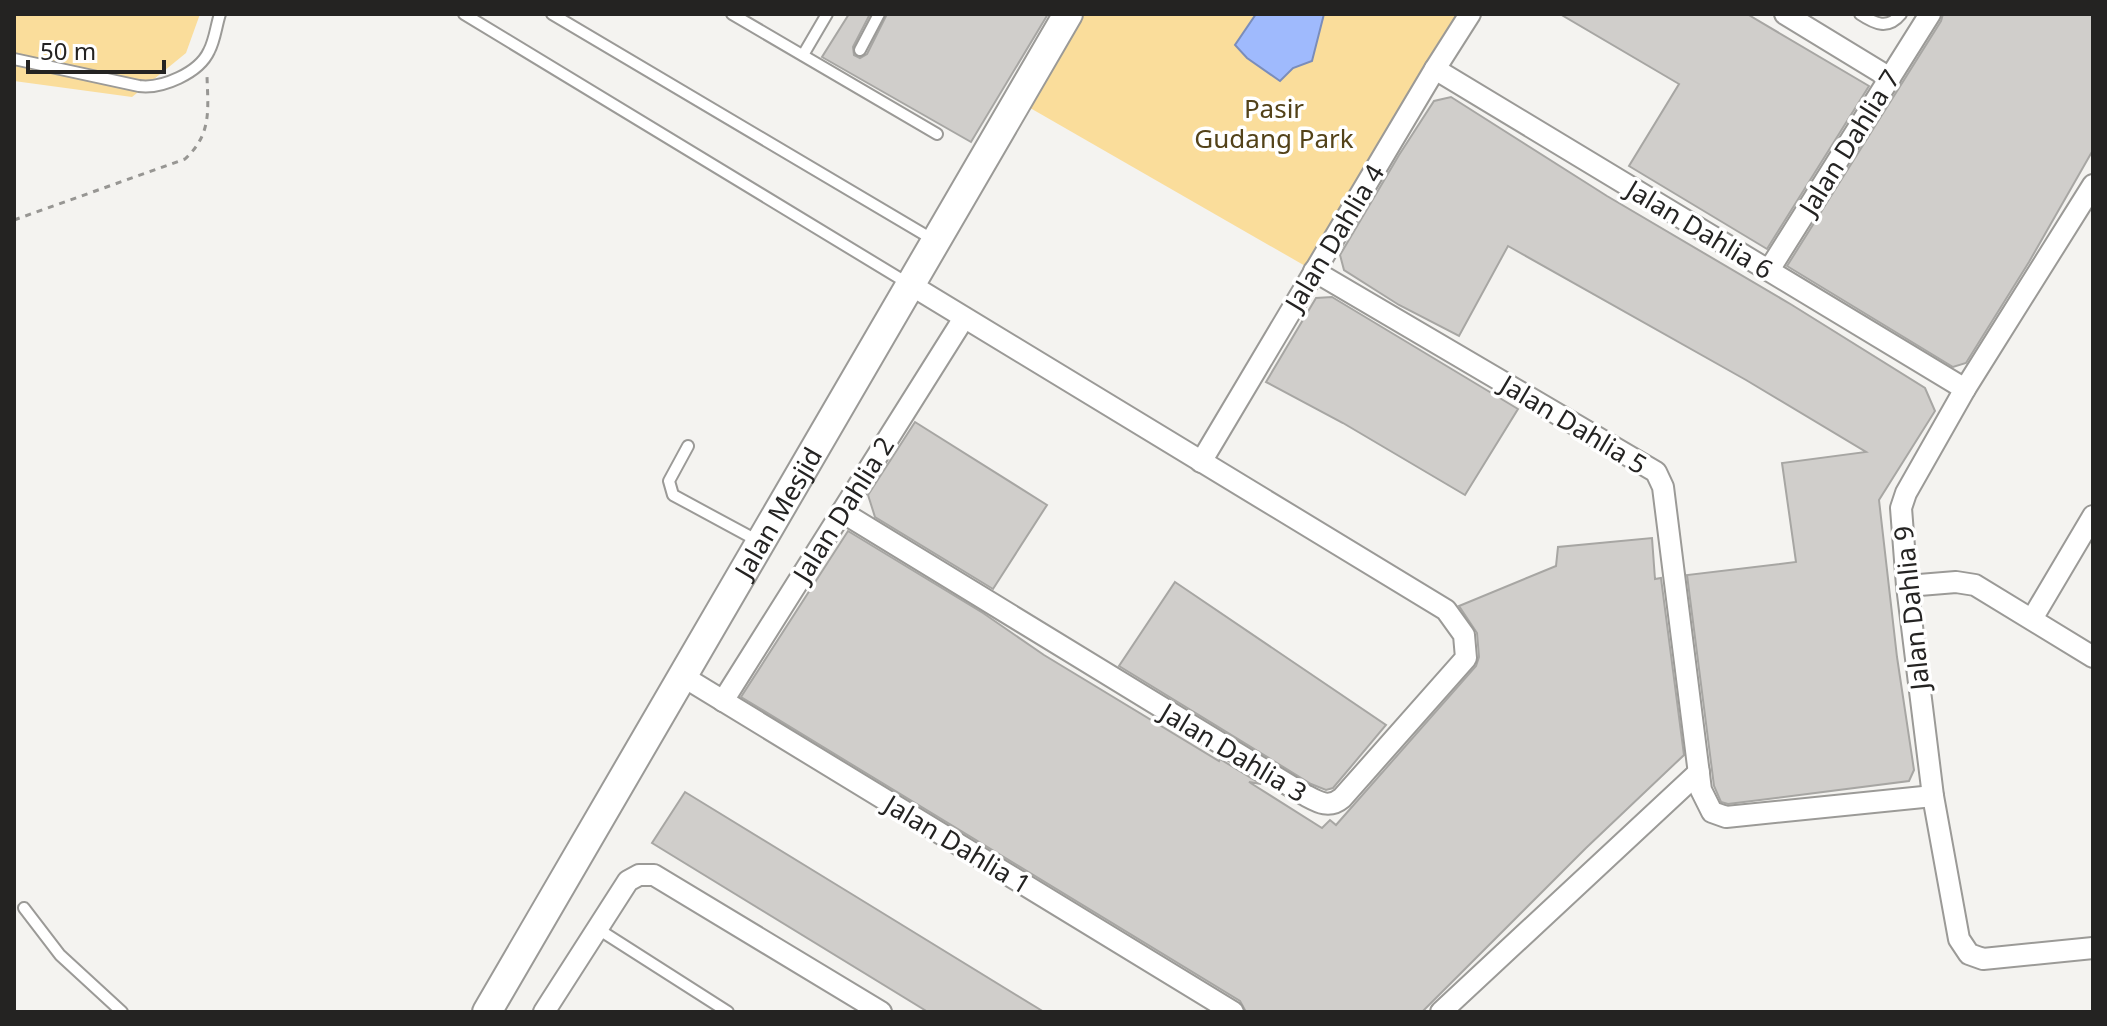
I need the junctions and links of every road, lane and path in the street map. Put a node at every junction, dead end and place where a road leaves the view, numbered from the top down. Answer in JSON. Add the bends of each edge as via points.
{"nodes":[{"id":1,"x":220,"y":14,"type":"edge"},
{"id":2,"x":464,"y":14,"type":"edge"},
{"id":3,"x":552,"y":14,"type":"edge"},
{"id":4,"x":732,"y":14,"type":"edge"},
{"id":5,"x":827,"y":14,"type":"edge"},
{"id":6,"x":879,"y":14,"type":"edge"},
{"id":7,"x":1082,"y":14,"type":"edge"},
{"id":8,"x":1470,"y":14,"type":"edge"},
{"id":9,"x":1785,"y":14,"type":"edge"},
{"id":10,"x":1860,"y":14,"type":"edge"},
{"id":11,"x":1901,"y":14,"type":"edge"},
{"id":12,"x":1930,"y":14,"type":"edge"},
{"id":13,"x":1063,"y":23,"type":"edge"},
{"id":14,"x":860,"y":50,"type":"dead end"},
{"id":15,"x":803,"y":55,"type":"junction"},
{"id":16,"x":206,"y":57,"type":"junction"},
{"id":17,"x":14,"y":59,"type":"edge"},
{"id":18,"x":1435,"y":69,"type":"junction"},
{"id":19,"x":1890,"y":78,"type":"junction"},
{"id":20,"x":937,"y":134,"type":"dead end"},
{"id":21,"x":2093,"y":185,"type":"edge"},
{"id":22,"x":14,"y":220,"type":"edge"},
{"id":23,"x":936,"y":242,"type":"junction"},
{"id":24,"x":1769,"y":270,"type":"junction"},
{"id":25,"x":1314,"y":271,"type":"junction"},
{"id":26,"x":911,"y":285,"type":"junction"},
{"id":27,"x":964,"y":318,"type":"junction"},
{"id":28,"x":1965,"y":389,"type":"junction"},
{"id":29,"x":688,"y":446,"type":"dead end"},
{"id":30,"x":1201,"y":462,"type":"junction"},
{"id":31,"x":842,"y":512,"type":"junction"},
{"id":32,"x":2093,"y":516,"type":"edge"},
{"id":33,"x":762,"y":543,"type":"junction"},
{"id":34,"x":1907,"y":586,"type":"junction"},
{"id":35,"x":2032,"y":619,"type":"junction"},
{"id":36,"x":2093,"y":657,"type":"edge"},
{"id":37,"x":684,"y":677,"type":"junction"},
{"id":38,"x":723,"y":701,"type":"junction"},
{"id":39,"x":1699,"y":772,"type":"junction"},
{"id":40,"x":1933,"y":796,"type":"junction"},
{"id":41,"x":24,"y":908,"type":"dead end"},
{"id":42,"x":598,"y":929,"type":"junction"},
{"id":43,"x":2093,"y":948,"type":"edge"},
{"id":44,"x":874,"y":1010,"type":"edge"},
{"id":45,"x":547,"y":1011,"type":"edge"},
{"id":46,"x":122,"y":1012,"type":"edge"},
{"id":47,"x":487,"y":1012,"type":"edge"},
{"id":48,"x":728,"y":1012,"type":"edge"},
{"id":49,"x":1233,"y":1012,"type":"edge"},
{"id":50,"x":1441,"y":1012,"type":"edge"}],
"edges":[{"from":1,"to":16,"type":"lane"},
{"from":2,"to":26,"type":"lane"},
{"from":3,"to":23,"type":"lane"},
{"from":4,"to":15,"type":"lane"},
{"from":5,"to":15,"type":"lane"},
{"from":6,"to":14,"type":"lane"},
{"from":7,"to":13,"type":"lane"},
{"from":8,"to":18,"type":"street","name":"Jalan Dahlia 4"},
{"from":9,"to":19,"type":"street"},
{"from":10,"to":11,"type":"lane","via":[[1880,25]]},
{"from":12,"to":19,"type":"street","name":"Jalan Dahlia 7"},
{"from":13,"to":23,"type":"main road","name":"Jalan Mesjid"},
{"from":15,"to":20,"type":"lane"},
{"from":16,"to":17,"type":"lane","via":[[150,87]]},
{"from":16,"to":22,"type":"path","via":[[205,133],[185,159]]},
{"from":18,"to":24,"type":"street","name":"Jalan Dahlia 6"},
{"from":18,"to":25,"type":"street","name":"Jalan Dahlia 4"},
{"from":19,"to":24,"type":"street","name":"Jalan Dahlia 7"},
{"from":21,"to":28,"type":"street","name":"Jalan Dahlia 9"},
{"from":23,"to":26,"type":"main road","name":"Jalan Mesjid"},
{"from":24,"to":28,"type":"street","name":"Jalan Dahlia 6"},
{"from":25,"to":30,"type":"street","name":"Jalan Dahlia 4"},
{"from":25,"to":39,"type":"street","name":"Jalan Dahlia 5","via":[[1656,472],[1663,487]]},
{"from":26,"to":27,"type":"street"},
{"from":26,"to":33,"type":"main road","name":"Jalan Mesjid"},
{"from":27,"to":30,"type":"street"},
{"from":27,"to":31,"type":"street","name":"Jalan Dahlia 2"},
{"from":28,"to":34,"type":"street","name":"Jalan Dahlia 9","via":[[1902,503]]},
{"from":29,"to":33,"type":"lane","via":[[669,481],[673,495]]},
{"from":30,"to":31,"type":"street","name":"Jalan Dahlia 3","via":[[1446,610],[1464,635],[1462,664],[1337,802],[1324,804],[1305,795]]},
{"from":31,"to":38,"type":"street","name":"Jalan Dahlia 2"},
{"from":32,"to":35,"type":"street"},
{"from":33,"to":37,"type":"main road","name":"Jalan Mesjid"},
{"from":34,"to":35,"type":"street","via":[[1975,585]]},
{"from":34,"to":40,"type":"street","name":"Jalan Dahlia 9"},
{"from":35,"to":36,"type":"street"},
{"from":37,"to":38,"type":"street","name":"Jalan Dahlia 1"},
{"from":37,"to":47,"type":"main road","name":"Jalan Mesjid"},
{"from":38,"to":49,"type":"street","name":"Jalan Dahlia 1"},
{"from":39,"to":40,"type":"street","name":"Jalan Dahlia 5","via":[[1703,799],[1721,816]]},
{"from":39,"to":50,"type":"street"},
{"from":40,"to":43,"type":"street","name":"Jalan Dahlia 9","via":[[1959,939],[1969,954],[1983,959]]},
{"from":41,"to":46,"type":"lane","via":[[60,955]]},
{"from":42,"to":44,"type":"street","via":[[628,881],[654,875]]},
{"from":42,"to":45,"type":"street"},
{"from":42,"to":48,"type":"lane"}]}
